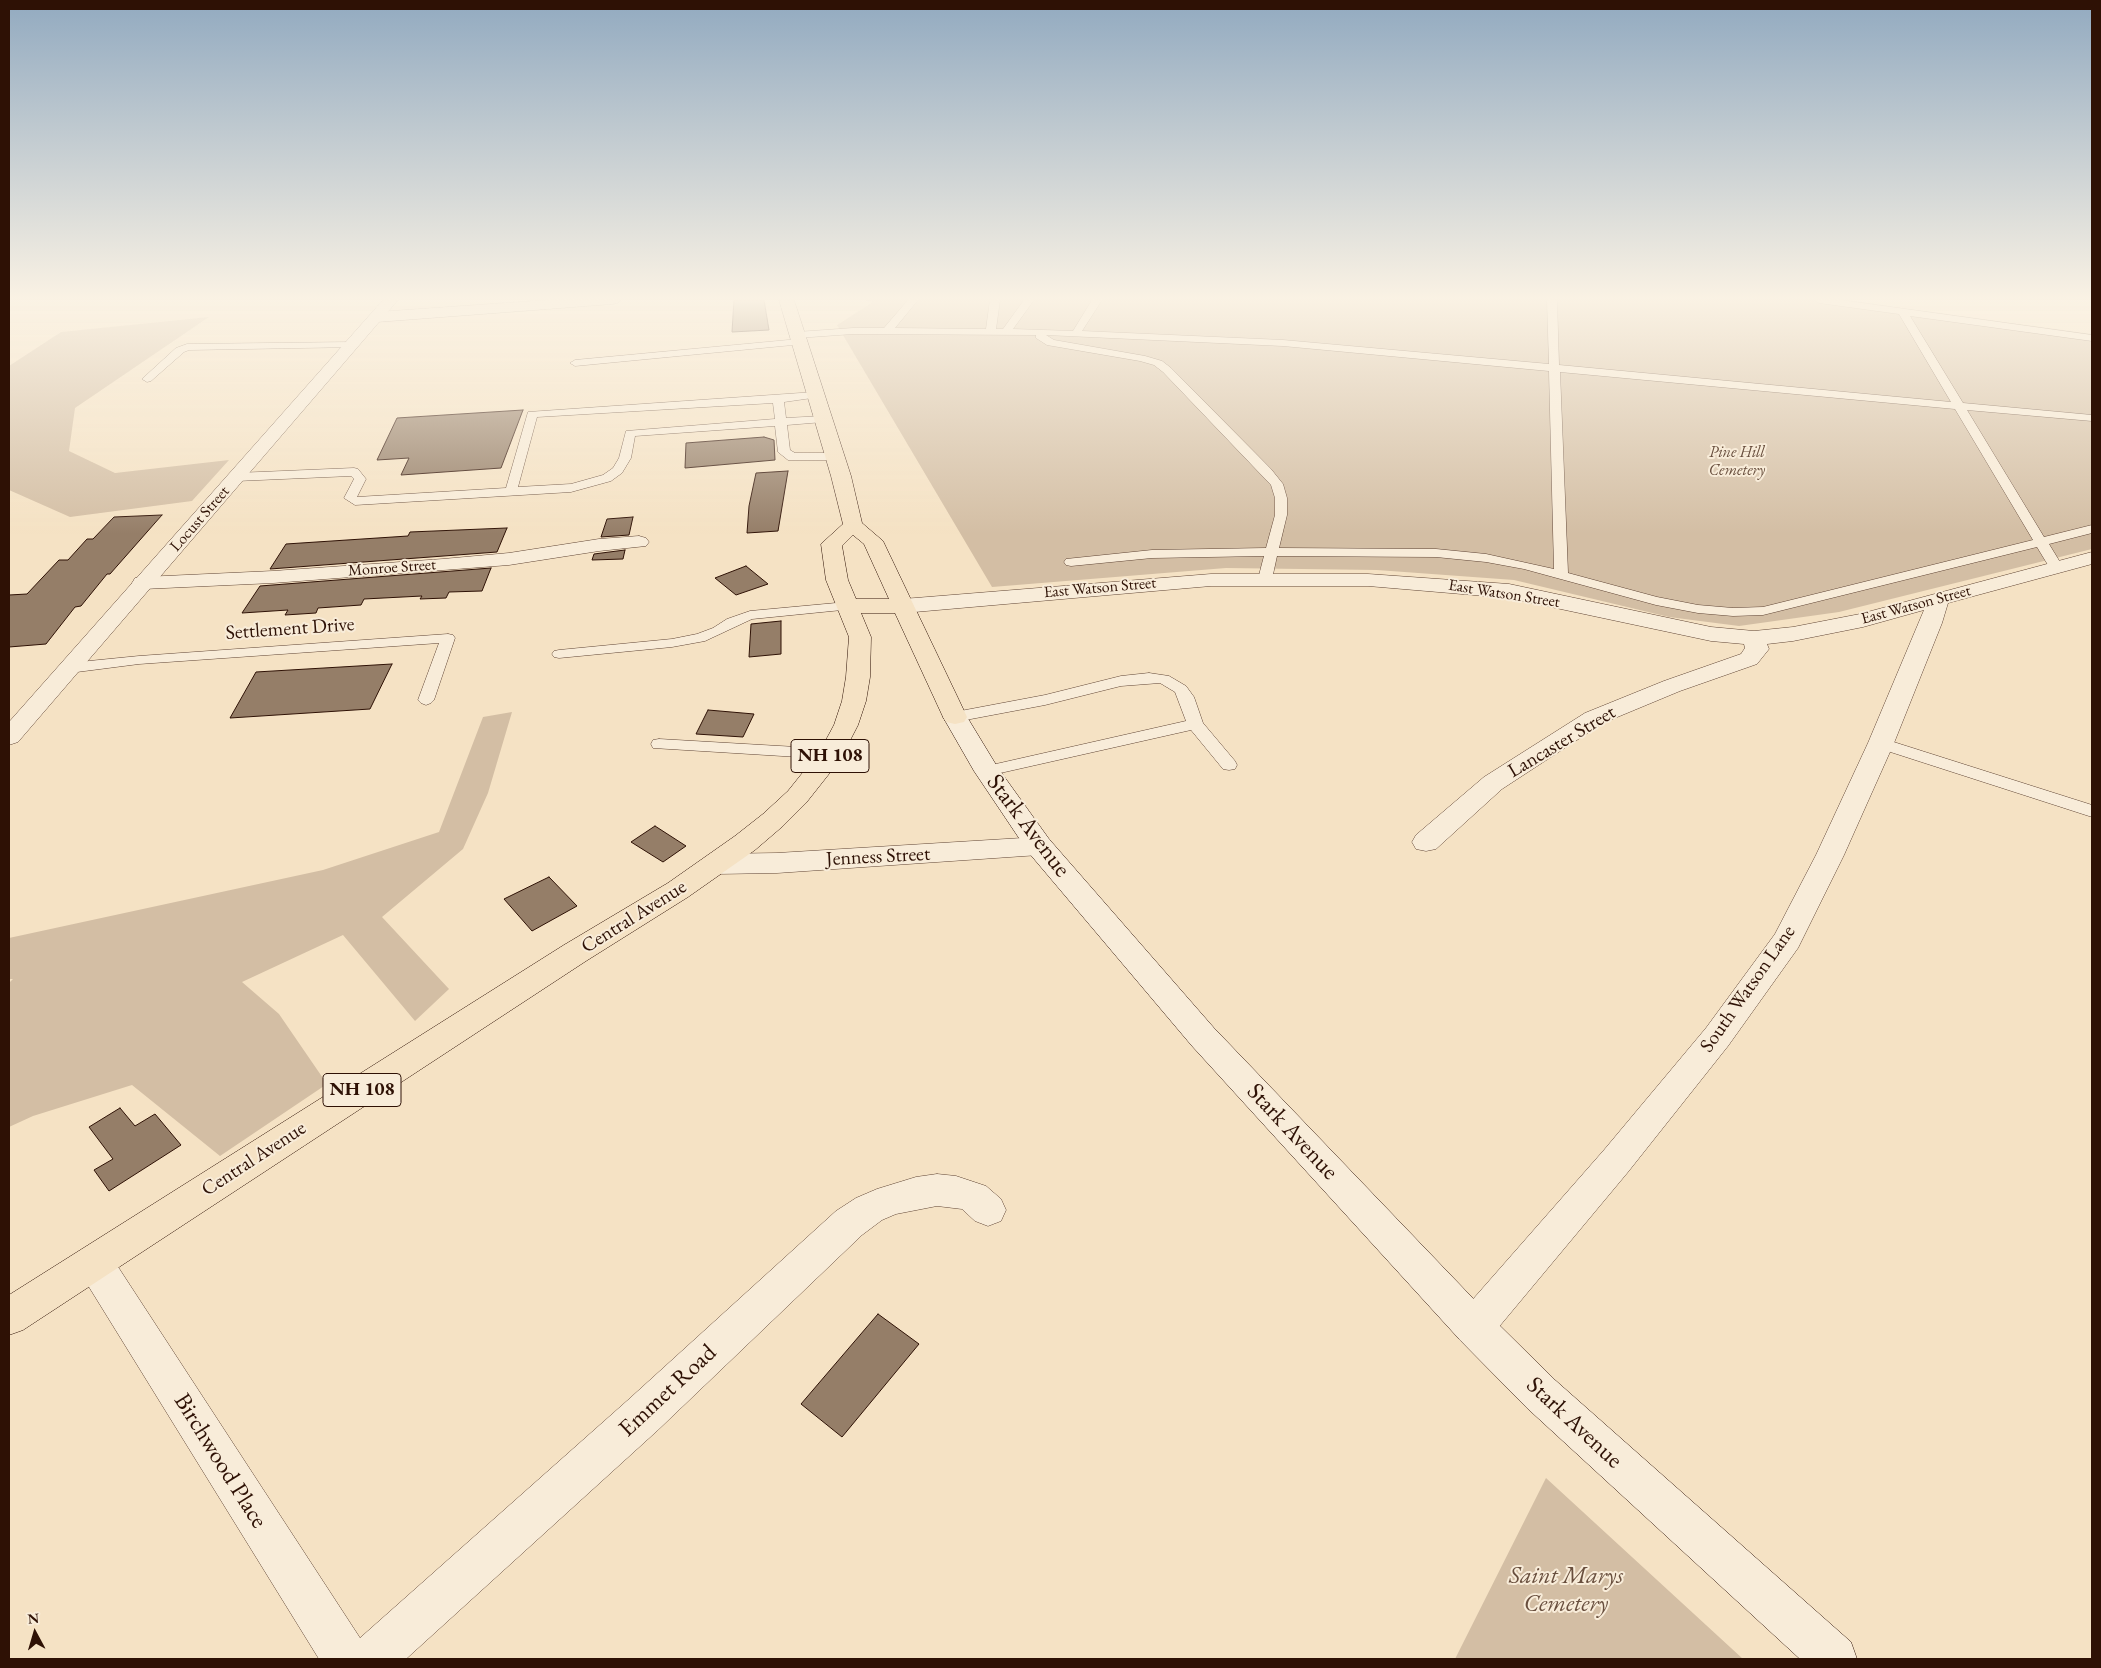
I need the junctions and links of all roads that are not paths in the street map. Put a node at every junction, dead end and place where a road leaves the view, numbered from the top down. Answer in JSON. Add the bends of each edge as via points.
{"nodes":[{"id":1,"x":323,"y":378,"type":"edge"},
{"id":2,"x":810,"y":378,"type":"edge"},
{"id":3,"x":1175,"y":378,"type":"edge"},
{"id":4,"x":1556,"y":378,"type":"edge"},
{"id":5,"x":1663,"y":378,"type":"edge"},
{"id":6,"x":1942,"y":378,"type":"edge"},
{"id":7,"x":815,"y":395,"type":"junction"},
{"id":8,"x":778,"y":399,"type":"junction"},
{"id":9,"x":1958,"y":405,"type":"junction"},
{"id":10,"x":822,"y":418,"type":"junction"},
{"id":11,"x":2092,"y":418,"type":"edge"},
{"id":12,"x":632,"y":420,"type":"junction"},
{"id":13,"x":781,"y":421,"type":"junction"},
{"id":14,"x":835,"y":456,"type":"junction"},
{"id":15,"x":236,"y":478,"type":"junction"},
{"id":16,"x":510,"y":492,"type":"junction"},
{"id":17,"x":853,"y":525,"type":"junction"},
{"id":18,"x":2092,"y":529,"type":"edge"},
{"id":19,"x":2040,"y":541,"type":"junction"},
{"id":20,"x":639,"y":542,"type":"dead end"},
{"id":21,"x":1272,"y":552,"type":"junction"},
{"id":22,"x":2092,"y":558,"type":"edge"},
{"id":23,"x":1071,"y":562,"type":"dead end"},
{"id":24,"x":2056,"y":567,"type":"junction"},
{"id":25,"x":1561,"y":575,"type":"junction"},
{"id":26,"x":1265,"y":579,"type":"junction"},
{"id":27,"x":143,"y":583,"type":"junction"},
{"id":28,"x":1938,"y":599,"type":"junction"},
{"id":29,"x":847,"y":606,"type":"junction"},
{"id":30,"x":903,"y":606,"type":"junction"},
{"id":31,"x":1754,"y":638,"type":"junction"},
{"id":32,"x":559,"y":654,"type":"dead end"},
{"id":33,"x":69,"y":668,"type":"junction"},
{"id":34,"x":426,"y":700,"type":"dead end"},
{"id":35,"x":955,"y":717,"type":"junction"},
{"id":36,"x":16,"y":721,"type":"edge"},
{"id":37,"x":1195,"y":724,"type":"junction"},
{"id":38,"x":9,"y":737,"type":"edge"},
{"id":39,"x":1880,"y":743,"type":"junction"},
{"id":40,"x":659,"y":744,"type":"dead end"},
{"id":41,"x":831,"y":754,"type":"junction"},
{"id":42,"x":1229,"y":765,"type":"dead end"},
{"id":43,"x":987,"y":771,"type":"junction"},
{"id":44,"x":2092,"y":811,"type":"edge"},
{"id":45,"x":1426,"y":842,"type":"dead end"},
{"id":46,"x":1039,"y":846,"type":"junction"},
{"id":47,"x":716,"y":864,"type":"junction"},
{"id":48,"x":988,"y":1210,"type":"dead end"},
{"id":49,"x":94,"y":1262,"type":"junction"},
{"id":50,"x":9,"y":1316,"type":"edge"},
{"id":51,"x":1474,"y":1328,"type":"junction"},
{"id":52,"x":346,"y":1659,"type":"edge"},
{"id":53,"x":372,"y":1659,"type":"edge"},
{"id":54,"x":1834,"y":1659,"type":"edge"}],
"edges":[{"from":1,"to":15,"type":"street","name":"Locust Street"},
{"from":2,"to":7,"type":"main road"},
{"from":3,"to":21,"type":"lane","via":[[1277,484],[1281,514]]},
{"from":4,"to":25,"type":"lane"},
{"from":5,"to":9,"type":"lane"},
{"from":6,"to":9,"type":"lane"},
{"from":7,"to":8,"type":"lane"},
{"from":7,"to":10,"type":"main road"},
{"from":8,"to":12,"type":"lane"},
{"from":8,"to":13,"type":"lane"},
{"from":9,"to":11,"type":"lane"},
{"from":9,"to":19,"type":"lane"},
{"from":10,"to":13,"type":"lane"},
{"from":10,"to":14,"type":"main road"},
{"from":12,"to":13,"type":"lane"},
{"from":12,"to":16,"type":"lane","via":[[624,458],[618,470],[607,478],[571,488]]},
{"from":12,"to":16,"type":"lane","via":[[532,414]]},
{"from":13,"to":14,"type":"lane","via":[[784,452],[792,457]]},
{"from":14,"to":17,"type":"main road"},
{"from":15,"to":16,"type":"lane","via":[[354,472],[360,479],[350,498],[355,501]]},
{"from":15,"to":27,"type":"street","name":"Locust Street"},
{"from":17,"to":29,"type":"main road","name":"Central Avenue","number":"NH 108","via":[[831,544],[837,580]]},
{"from":17,"to":30,"type":"main road","name":"Stark Avenue","via":[[873,541]]},
{"from":18,"to":19,"type":"lane"},
{"from":19,"to":24,"type":"lane"},
{"from":19,"to":25,"type":"lane","via":[[1762,611],[1698,609]]},
{"from":20,"to":27,"type":"street","name":"Monroe Street","via":[[443,565]]},
{"from":21,"to":23,"type":"lane","via":[[1152,554]]},
{"from":21,"to":25,"type":"lane","via":[[1436,552],[1525,565]]},
{"from":21,"to":26,"type":"lane"},
{"from":22,"to":24,"type":"street","name":"East Watson Street"},
{"from":24,"to":28,"type":"street","name":"East Watson Street"},
{"from":26,"to":30,"type":"street","name":"East Watson Street","via":[[1156,584]]},
{"from":26,"to":31,"type":"street","name":"East Watson Street","via":[[1396,581],[1499,590],[1711,634]]},
{"from":27,"to":33,"type":"street","name":"Locust Street"},
{"from":28,"to":31,"type":"street","name":"East Watson Street","via":[[1863,620]]},
{"from":28,"to":39,"type":"street","name":"South Watson Lane"},
{"from":29,"to":30,"type":"main road"},
{"from":29,"to":32,"type":"lane","via":[[750,616],[700,638],[672,643]]},
{"from":29,"to":41,"type":"main road","name":"Central Avenue","number":"NH 108","via":[[860,637],[858,678],[846,725]]},
{"from":30,"to":35,"type":"main road","name":"Stark Avenue"},
{"from":31,"to":45,"type":"street","name":"Lancaster Street","via":[[1757,649],[1749,659],[1594,718],[1493,783]]},
{"from":33,"to":34,"type":"lane","name":"Settlement Drive","via":[[138,660],[448,638]]},
{"from":33,"to":36,"type":"street","name":"Locust Street"},
{"from":35,"to":37,"type":"lane","via":[[1121,681],[1149,678],[1164,679],[1181,689]]},
{"from":35,"to":43,"type":"street","name":"Stark Avenue"},
{"from":36,"to":38,"type":"street","name":"Locust Street"},
{"from":37,"to":42,"type":"lane"},
{"from":37,"to":43,"type":"lane"},
{"from":39,"to":44,"type":"lane"},
{"from":39,"to":51,"type":"street","name":"South Watson Lane","via":[[1830,855],[1787,940],[1717,1037]]},
{"from":40,"to":41,"type":"lane"},
{"from":41,"to":47,"type":"main road","name":"Central Avenue","number":"NH 108","via":[[779,814]]},
{"from":43,"to":46,"type":"street","name":"Stark Avenue"},
{"from":46,"to":47,"type":"street","name":"Jenness Street"},
{"from":46,"to":51,"type":"street","name":"Stark Avenue","via":[[1203,1037]]},
{"from":47,"to":49,"type":"main road","name":"Central Avenue","number":"NH 108"},
{"from":48,"to":53,"type":"street","name":"Emmet Road","via":[[973,1197],[937,1190],[890,1200],[856,1218],[636,1422]]},
{"from":49,"to":50,"type":"main road","name":"Central Avenue","number":"NH 108"},
{"from":49,"to":52,"type":"street","name":"Birchwood Place"},
{"from":51,"to":54,"type":"street","name":"Stark Avenue","via":[[1541,1394]]}]}
